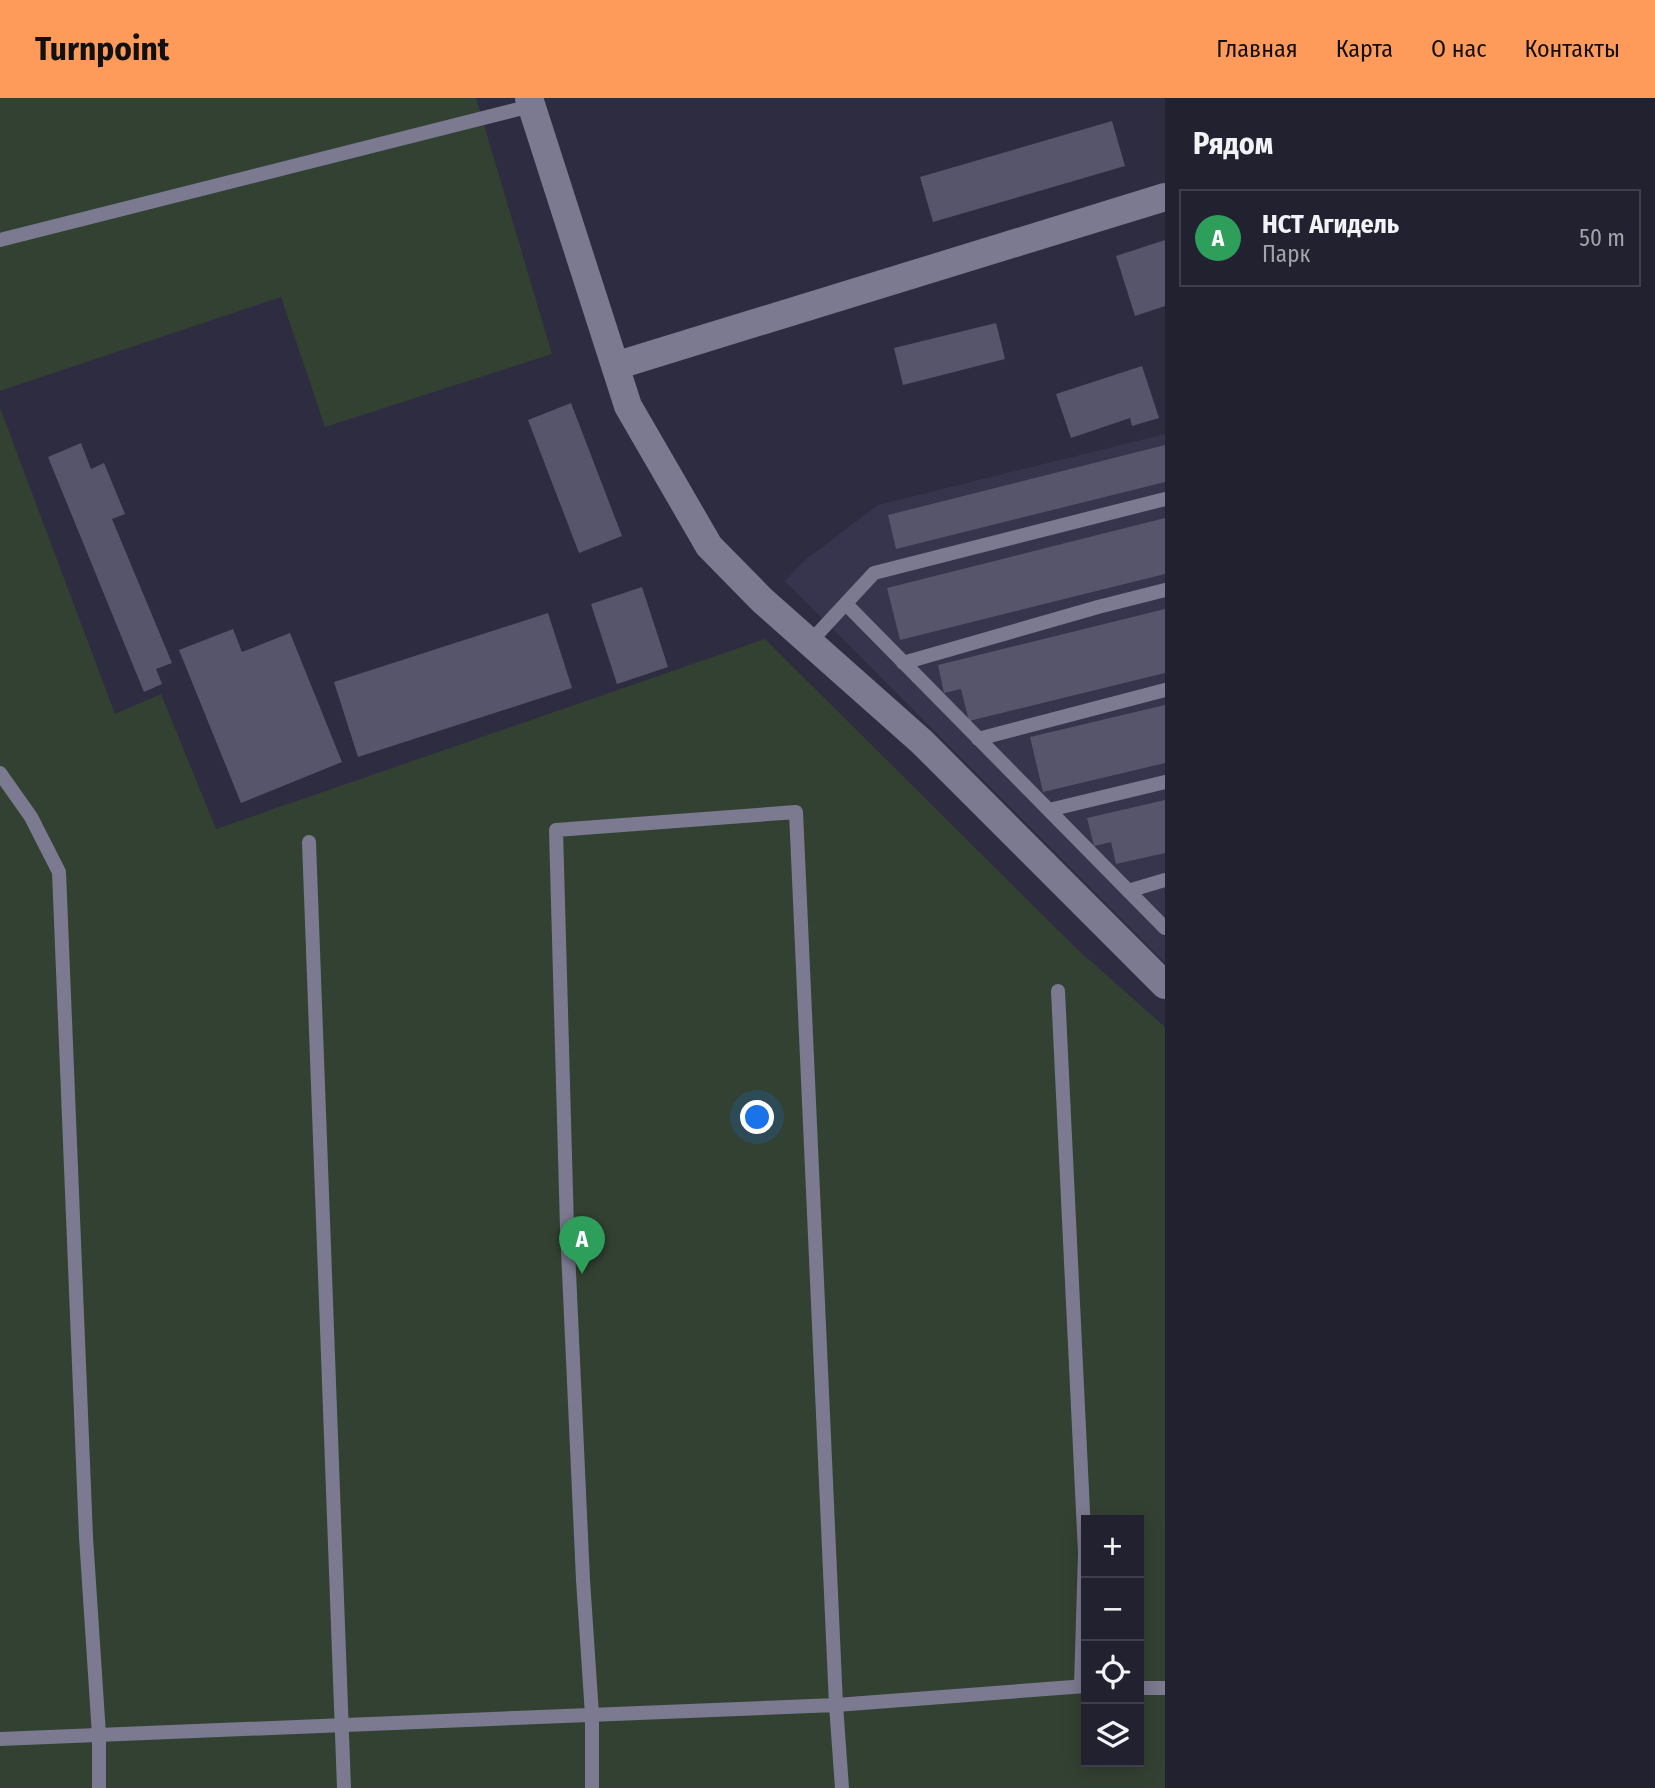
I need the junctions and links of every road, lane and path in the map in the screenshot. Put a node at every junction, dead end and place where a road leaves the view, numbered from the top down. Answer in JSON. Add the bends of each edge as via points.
{"nodes":[{"id":1,"x":530,"y":102,"type":"edge"},
{"id":2,"x":1165,"y":197,"type":"edge"},
{"id":3,"x":0,"y":240,"type":"edge"},
{"id":4,"x":615,"y":366,"type":"junction"},
{"id":5,"x":1165,"y":499,"type":"edge"},
{"id":6,"x":1165,"y":590,"type":"edge"},
{"id":7,"x":846,"y":604,"type":"junction"},
{"id":8,"x":810,"y":642,"type":"junction"},
{"id":9,"x":903,"y":663,"type":"junction"},
{"id":10,"x":1165,"y":690,"type":"edge"},
{"id":11,"x":978,"y":739,"type":"junction"},
{"id":12,"x":0,"y":773,"type":"edge"},
{"id":13,"x":1165,"y":782,"type":"edge"},
{"id":14,"x":1049,"y":810,"type":"junction"},
{"id":15,"x":309,"y":842,"type":"dead end"},
{"id":16,"x":1165,"y":880,"type":"edge"},
{"id":17,"x":1128,"y":891,"type":"junction"},
{"id":18,"x":1165,"y":928,"type":"edge"},
{"id":19,"x":1165,"y":985,"type":"edge"},
{"id":20,"x":1058,"y":991,"type":"dead end"},
{"id":21,"x":1084,"y":1641,"type":"edge"},
{"id":22,"x":1081,"y":1686,"type":"edge"},
{"id":23,"x":1144,"y":1688,"type":"edge"},
{"id":24,"x":1165,"y":1688,"type":"edge"},
{"id":25,"x":836,"y":1706,"type":"junction"},
{"id":26,"x":592,"y":1715,"type":"junction"},
{"id":27,"x":340,"y":1725,"type":"junction"},
{"id":28,"x":99,"y":1735,"type":"junction"},
{"id":29,"x":0,"y":1739,"type":"edge"},
{"id":30,"x":99,"y":1788,"type":"edge"},
{"id":31,"x":344,"y":1788,"type":"edge"},
{"id":32,"x":592,"y":1788,"type":"edge"},
{"id":33,"x":842,"y":1788,"type":"edge"}],
"edges":[{"from":1,"to":3,"type":"lane"},
{"from":1,"to":4,"type":"street"},
{"from":2,"to":4,"type":"street"},
{"from":4,"to":8,"type":"street","via":[[628,406],[709,546]]},
{"from":5,"to":7,"type":"lane","via":[[874,573]]},
{"from":6,"to":9,"type":"lane"},
{"from":7,"to":8,"type":"lane"},
{"from":7,"to":9,"type":"lane"},
{"from":8,"to":19,"type":"street","via":[[922,742]]},
{"from":9,"to":11,"type":"lane"},
{"from":10,"to":11,"type":"lane"},
{"from":11,"to":14,"type":"lane"},
{"from":12,"to":28,"type":"lane","via":[[32,817],[59,872],[86,1537]]},
{"from":13,"to":14,"type":"lane"},
{"from":14,"to":17,"type":"lane"},
{"from":15,"to":27,"type":"lane"},
{"from":16,"to":17,"type":"lane"},
{"from":17,"to":18,"type":"lane"},
{"from":20,"to":21,"type":"lane","via":[[1085,1553]]},
{"from":22,"to":25,"type":"lane"},
{"from":23,"to":24,"type":"lane"},
{"from":25,"to":26,"type":"lane"},
{"from":25,"to":26,"type":"lane","via":[[796,812],[556,830],[567,1228]]},
{"from":25,"to":33,"type":"lane"},
{"from":26,"to":27,"type":"lane"},
{"from":26,"to":32,"type":"lane"},
{"from":27,"to":28,"type":"lane"},
{"from":27,"to":31,"type":"lane"},
{"from":28,"to":29,"type":"lane"},
{"from":28,"to":30,"type":"lane"}]}
